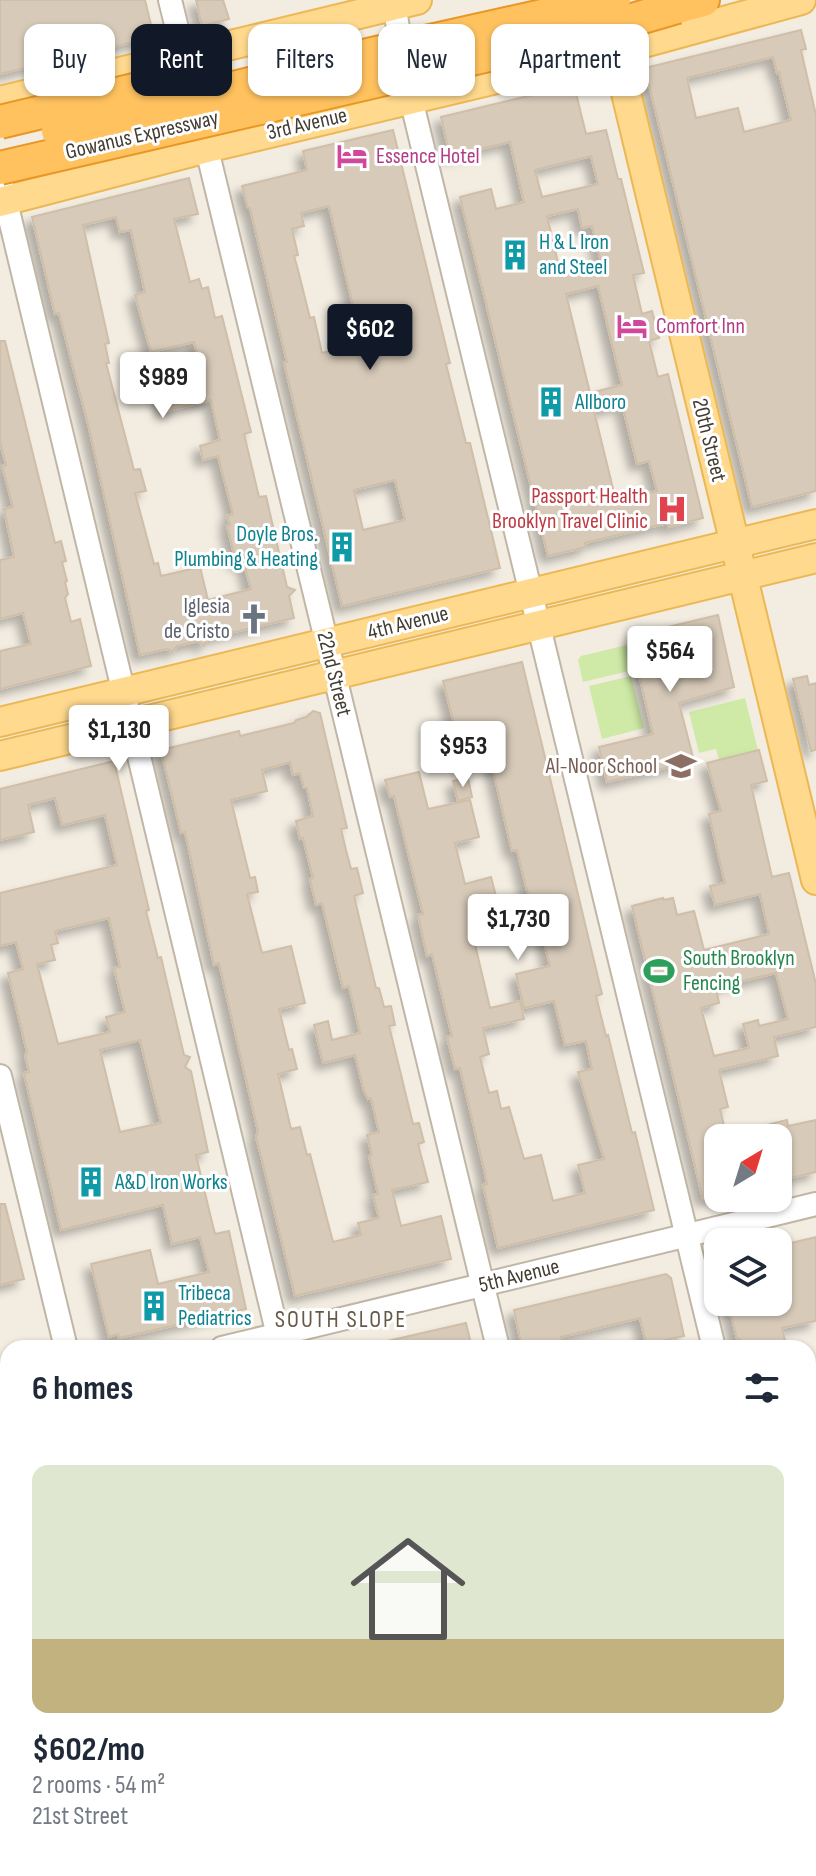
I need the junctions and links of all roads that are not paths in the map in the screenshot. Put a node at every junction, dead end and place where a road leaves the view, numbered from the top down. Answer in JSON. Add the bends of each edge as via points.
{"nodes":[{"id":1,"x":170,"y":0,"type":"edge"},
{"id":2,"x":526,"y":0,"type":"edge"},
{"id":3,"x":604,"y":0,"type":"edge"},
{"id":4,"x":614,"y":0,"type":"edge"},
{"id":5,"x":703,"y":0,"type":"edge"},
{"id":6,"x":801,"y":0,"type":"edge"},
{"id":7,"x":401,"y":2,"type":"edge"},
{"id":8,"x":176,"y":24,"type":"edge"},
{"id":9,"x":609,"y":24,"type":"edge"},
{"id":10,"x":649,"y":41,"type":"edge"},
{"id":11,"x":232,"y":45,"type":"edge"},
{"id":12,"x":131,"y":70,"type":"edge"},
{"id":13,"x":491,"y":80,"type":"edge"},
{"id":14,"x":194,"y":96,"type":"edge"},
{"id":15,"x":625,"y":96,"type":"edge"},
{"id":16,"x":411,"y":99,"type":"junction"},
{"id":17,"x":0,"y":101,"type":"edge"},
{"id":18,"x":0,"y":122,"type":"edge"},
{"id":19,"x":0,"y":145,"type":"edge"},
{"id":20,"x":207,"y":148,"type":"junction"},
{"id":21,"x":0,"y":168,"type":"edge"},
{"id":22,"x":2,"y":193,"type":"edge"},
{"id":23,"x":816,"y":524,"type":"edge"},
{"id":24,"x":734,"y":544,"type":"junction"},
{"id":25,"x":816,"y":558,"type":"edge"},
{"id":26,"x":742,"y":576,"type":"junction"},
{"id":27,"x":532,"y":593,"type":"junction"},
{"id":28,"x":540,"y":626,"type":"junction"},
{"id":29,"x":327,"y":642,"type":"junction"},
{"id":30,"x":334,"y":675,"type":"junction"},
{"id":31,"x":123,"y":692,"type":"junction"},
{"id":32,"x":0,"y":722,"type":"edge"},
{"id":33,"x":131,"y":724,"type":"junction"},
{"id":34,"x":0,"y":756,"type":"edge"},
{"id":35,"x":816,"y":880,"type":"edge"},
{"id":36,"x":0,"y":1076,"type":"edge"},
{"id":37,"x":816,"y":1204,"type":"edge"},
{"id":38,"x":687,"y":1236,"type":"junction"},
{"id":39,"x":482,"y":1285,"type":"junction"},
{"id":40,"x":64,"y":1340,"type":"edge"},
{"id":41,"x":280,"y":1340,"type":"edge"},
{"id":42,"x":284,"y":1340,"type":"edge"},
{"id":43,"x":496,"y":1340,"type":"edge"},
{"id":44,"x":712,"y":1340,"type":"edge"}],
"edges":[{"from":1,"to":8,"type":"street","name":"22nd Street"},
{"from":2,"to":18,"type":"highway","name":"Gowanus Expressway","bridge":true},
{"from":3,"to":9,"type":"main road","name":"20th Street"},
{"from":4,"to":19,"type":"highway","bridge":true},
{"from":5,"to":21,"type":"highway","name":"Gowanus Expressway","bridge":true,"via":[[605,28]]},
{"from":6,"to":10,"type":"main road","name":"3rd Avenue"},
{"from":7,"to":11,"type":"main road"},
{"from":7,"to":16,"type":"street"},
{"from":12,"to":17,"type":"main road"},
{"from":13,"to":16,"type":"main road","name":"3rd Avenue"},
{"from":14,"to":20,"type":"street","name":"22nd Street"},
{"from":15,"to":24,"type":"main road","name":"20th Street"},
{"from":16,"to":20,"type":"main road","name":"3rd Avenue"},
{"from":16,"to":27,"type":"street"},
{"from":20,"to":22,"type":"main road","name":"3rd Avenue"},
{"from":20,"to":29,"type":"street","name":"22nd Street"},
{"from":22,"to":31,"type":"street"},
{"from":23,"to":24,"type":"main road","name":"4th Avenue"},
{"from":24,"to":26,"type":"main road","name":"20th Street"},
{"from":24,"to":27,"type":"main road","name":"4th Avenue"},
{"from":25,"to":26,"type":"main road","name":"4th Avenue"},
{"from":26,"to":28,"type":"main road","name":"4th Avenue"},
{"from":26,"to":35,"type":"main road","name":"20th Street"},
{"from":27,"to":28,"type":"street"},
{"from":27,"to":29,"type":"main road","name":"4th Avenue"},
{"from":28,"to":30,"type":"main road","name":"4th Avenue"},
{"from":28,"to":38,"type":"street"},
{"from":29,"to":30,"type":"street","name":"22nd Street"},
{"from":29,"to":31,"type":"main road","name":"4th Avenue"},
{"from":30,"to":33,"type":"main road","name":"4th Avenue"},
{"from":30,"to":39,"type":"street","name":"22nd Street"},
{"from":31,"to":32,"type":"main road","name":"4th Avenue"},
{"from":31,"to":33,"type":"street"},
{"from":33,"to":34,"type":"main road","name":"4th Avenue"},
{"from":33,"to":41,"type":"street"},
{"from":36,"to":40,"type":"street"},
{"from":37,"to":38,"type":"street","name":"5th Avenue"},
{"from":38,"to":39,"type":"street","name":"5th Avenue"},
{"from":38,"to":44,"type":"street"},
{"from":39,"to":42,"type":"street","name":"5th Avenue"},
{"from":39,"to":43,"type":"street","name":"22nd Street"}]}
